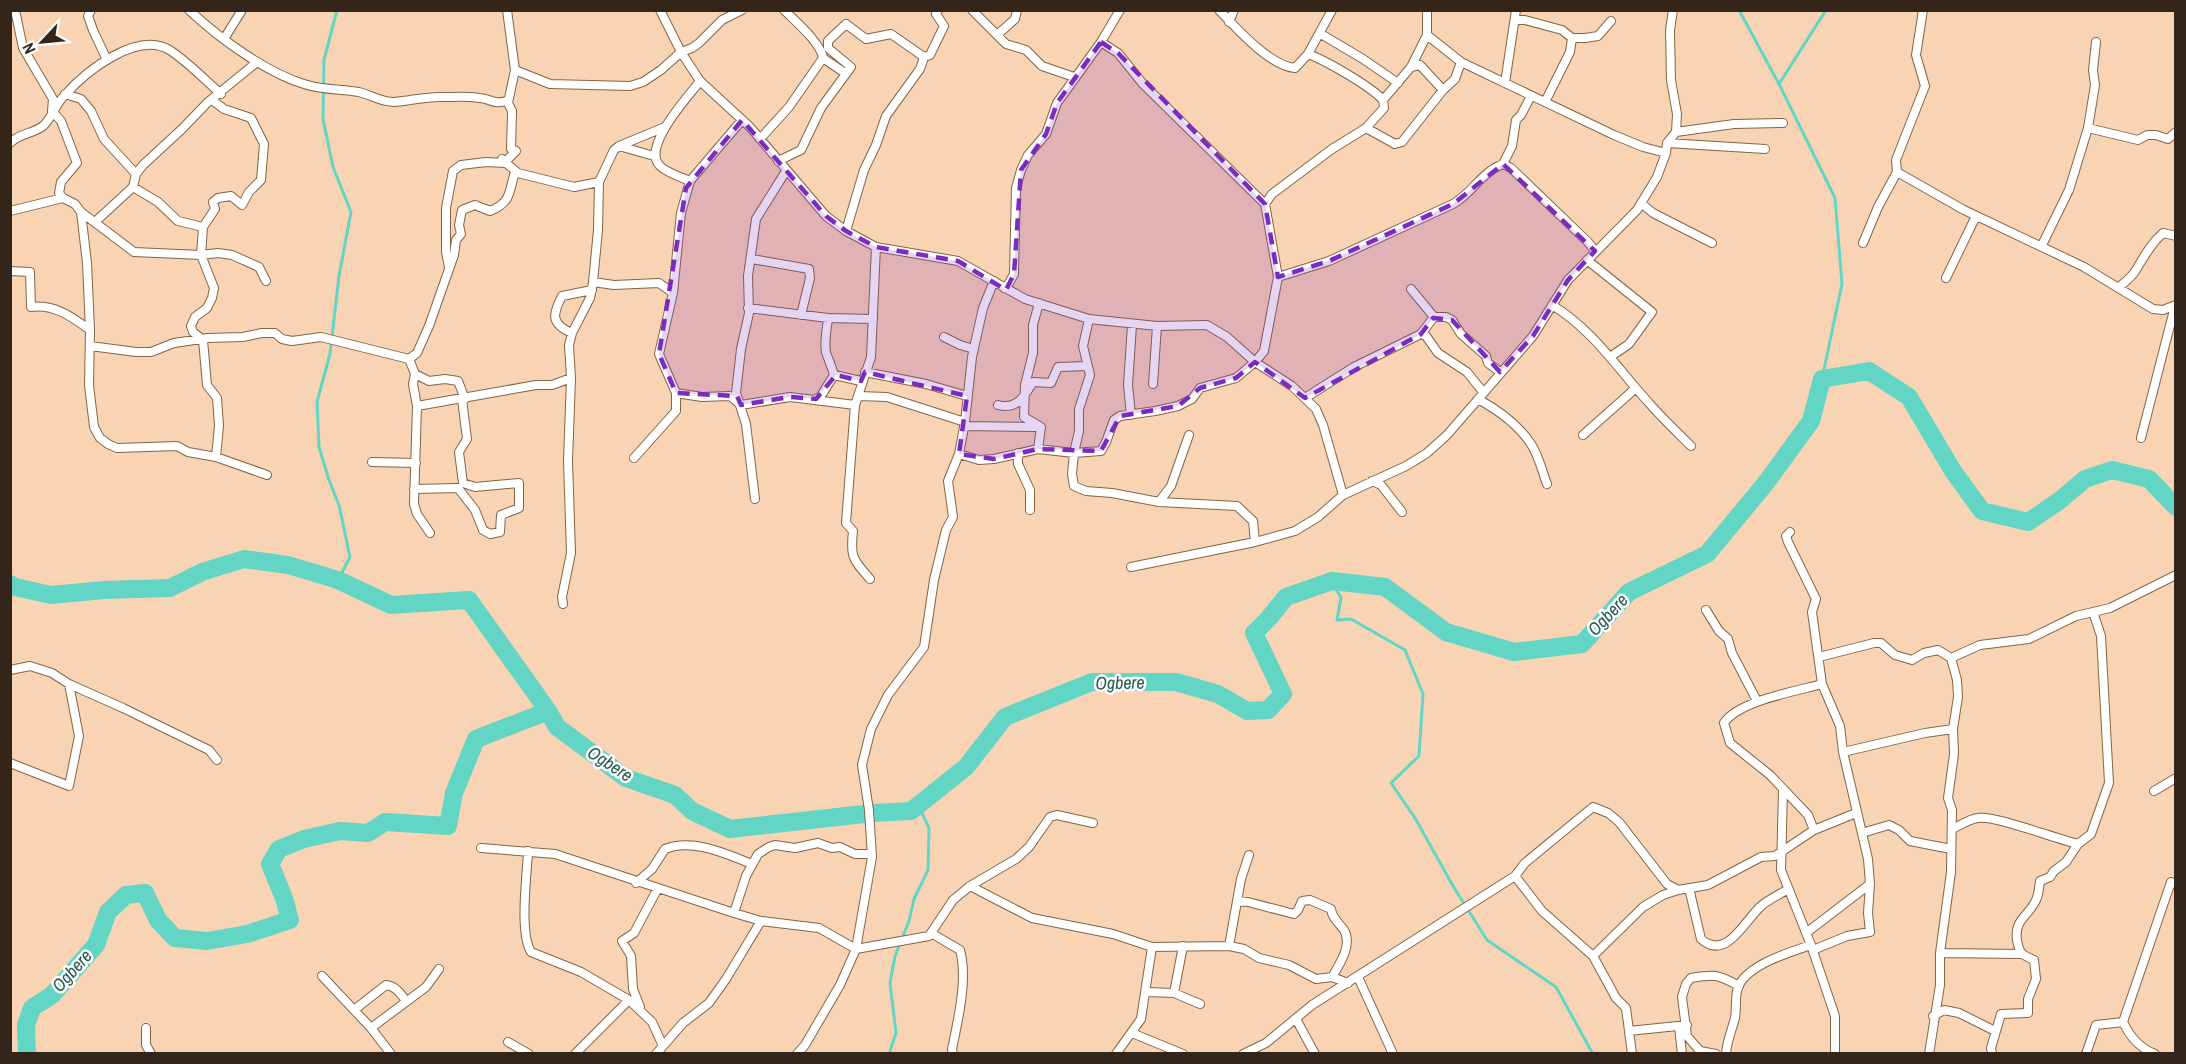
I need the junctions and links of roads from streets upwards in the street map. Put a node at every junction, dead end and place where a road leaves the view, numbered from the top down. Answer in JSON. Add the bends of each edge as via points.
{"nodes":[{"id":1,"x":15,"y":10,"type":"edge"},
{"id":2,"x":91,"y":10,"type":"edge"},
{"id":3,"x":189,"y":10,"type":"edge"},
{"id":4,"x":242,"y":10,"type":"edge"},
{"id":5,"x":507,"y":10,"type":"edge"},
{"id":6,"x":660,"y":10,"type":"edge"},
{"id":7,"x":742,"y":10,"type":"edge"},
{"id":8,"x":784,"y":10,"type":"edge"},
{"id":9,"x":938,"y":10,"type":"edge"},
{"id":10,"x":972,"y":10,"type":"edge"},
{"id":11,"x":1017,"y":10,"type":"edge"},
{"id":12,"x":1120,"y":10,"type":"edge"},
{"id":13,"x":1219,"y":10,"type":"edge"},
{"id":14,"x":1234,"y":10,"type":"edge"},
{"id":15,"x":1332,"y":10,"type":"edge"},
{"id":16,"x":1427,"y":10,"type":"edge"},
{"id":17,"x":1516,"y":10,"type":"edge"},
{"id":18,"x":1673,"y":10,"type":"edge"},
{"id":19,"x":1923,"y":10,"type":"edge"},
{"id":20,"x":1515,"y":21,"type":"junction"},
{"id":21,"x":1611,"y":21,"type":"dead end"},
{"id":22,"x":1229,"y":22,"type":"junction"},
{"id":23,"x":1321,"y":34,"type":"junction"},
{"id":24,"x":997,"y":35,"type":"junction"},
{"id":25,"x":1427,"y":35,"type":"junction"},
{"id":26,"x":1572,"y":38,"type":"junction"},
{"id":27,"x":224,"y":39,"type":"junction"},
{"id":28,"x":1101,"y":42,"type":"junction"},
{"id":29,"x":2096,"y":42,"type":"dead end"},
{"id":30,"x":681,"y":52,"type":"junction"},
{"id":31,"x":1308,"y":54,"type":"junction"},
{"id":32,"x":924,"y":57,"type":"junction"},
{"id":33,"x":823,"y":58,"type":"junction"},
{"id":34,"x":107,"y":60,"type":"junction"},
{"id":35,"x":257,"y":62,"type":"junction"},
{"id":36,"x":1461,"y":62,"type":"junction"},
{"id":37,"x":1411,"y":67,"type":"junction"},
{"id":38,"x":514,"y":70,"type":"junction"},
{"id":39,"x":845,"y":73,"type":"junction"},
{"id":40,"x":1074,"y":77,"type":"junction"},
{"id":41,"x":700,"y":81,"type":"junction"},
{"id":42,"x":1398,"y":83,"type":"junction"},
{"id":43,"x":1505,"y":83,"type":"junction"},
{"id":44,"x":47,"y":88,"type":"junction"},
{"id":45,"x":1443,"y":90,"type":"junction"},
{"id":46,"x":65,"y":94,"type":"junction"},
{"id":47,"x":221,"y":94,"type":"junction"},
{"id":48,"x":1532,"y":96,"type":"junction"},
{"id":49,"x":212,"y":100,"type":"junction"},
{"id":50,"x":1545,"y":102,"type":"junction"},
{"id":51,"x":508,"y":103,"type":"junction"},
{"id":52,"x":1383,"y":104,"type":"junction"},
{"id":53,"x":52,"y":111,"type":"junction"},
{"id":54,"x":742,"y":120,"type":"junction"},
{"id":55,"x":1783,"y":123,"type":"dead end"},
{"id":56,"x":665,"y":127,"type":"junction"},
{"id":57,"x":1366,"y":128,"type":"junction"},
{"id":58,"x":2088,"y":128,"type":"junction"},
{"id":59,"x":1676,"y":132,"type":"junction"},
{"id":60,"x":2175,"y":132,"type":"edge"},
{"id":61,"x":760,"y":139,"type":"junction"},
{"id":62,"x":10,"y":143,"type":"edge"},
{"id":63,"x":1667,"y":143,"type":"junction"},
{"id":64,"x":619,"y":146,"type":"junction"},
{"id":65,"x":1765,"y":149,"type":"dead end"},
{"id":66,"x":1666,"y":153,"type":"junction"},
{"id":67,"x":654,"y":156,"type":"junction"},
{"id":68,"x":778,"y":161,"type":"junction"},
{"id":69,"x":486,"y":162,"type":"junction"},
{"id":70,"x":1503,"y":165,"type":"junction"},
{"id":71,"x":786,"y":171,"type":"junction"},
{"id":72,"x":518,"y":172,"type":"junction"},
{"id":73,"x":1897,"y":172,"type":"junction"},
{"id":74,"x":136,"y":174,"type":"junction"},
{"id":75,"x":690,"y":181,"type":"junction"},
{"id":76,"x":599,"y":182,"type":"junction"},
{"id":77,"x":133,"y":187,"type":"junction"},
{"id":78,"x":63,"y":198,"type":"junction"},
{"id":79,"x":1262,"y":201,"type":"junction"},
{"id":80,"x":1641,"y":203,"type":"junction"},
{"id":81,"x":10,"y":211,"type":"edge"},
{"id":82,"x":81,"y":212,"type":"junction"},
{"id":83,"x":1976,"y":216,"type":"junction"},
{"id":84,"x":96,"y":221,"type":"junction"},
{"id":85,"x":203,"y":227,"type":"junction"},
{"id":86,"x":846,"y":231,"type":"junction"},
{"id":87,"x":2175,"y":236,"type":"edge"},
{"id":88,"x":1712,"y":243,"type":"dead end"},
{"id":89,"x":1863,"y":243,"type":"dead end"},
{"id":90,"x":2042,"y":245,"type":"junction"},
{"id":91,"x":876,"y":247,"type":"junction"},
{"id":92,"x":1595,"y":251,"type":"junction"},
{"id":93,"x":201,"y":255,"type":"junction"},
{"id":94,"x":752,"y":259,"type":"junction"},
{"id":95,"x":1587,"y":260,"type":"junction"},
{"id":96,"x":449,"y":269,"type":"junction"},
{"id":97,"x":10,"y":272,"type":"edge"},
{"id":98,"x":1278,"y":277,"type":"junction"},
{"id":99,"x":1946,"y":278,"type":"dead end"},
{"id":100,"x":266,"y":281,"type":"dead end"},
{"id":101,"x":994,"y":281,"type":"junction"},
{"id":102,"x":593,"y":286,"type":"junction"},
{"id":103,"x":2120,"y":287,"type":"junction"},
{"id":104,"x":1004,"y":288,"type":"junction"},
{"id":105,"x":1411,"y":289,"type":"dead end"},
{"id":106,"x":673,"y":293,"type":"junction"},
{"id":107,"x":1039,"y":303,"type":"junction"},
{"id":108,"x":1552,"y":305,"type":"junction"},
{"id":109,"x":2175,"y":306,"type":"edge"},
{"id":110,"x":748,"y":308,"type":"junction"},
{"id":111,"x":801,"y":315,"type":"junction"},
{"id":112,"x":1434,"y":317,"type":"junction"},
{"id":113,"x":828,"y":318,"type":"junction"},
{"id":114,"x":873,"y":319,"type":"junction"},
{"id":115,"x":1089,"y":319,"type":"junction"},
{"id":116,"x":1132,"y":325,"type":"junction"},
{"id":117,"x":1156,"y":326,"type":"junction"},
{"id":118,"x":90,"y":330,"type":"junction"},
{"id":119,"x":572,"y":333,"type":"junction"},
{"id":120,"x":1421,"y":334,"type":"junction"},
{"id":121,"x":944,"y":337,"type":"dead end"},
{"id":122,"x":203,"y":340,"type":"junction"},
{"id":123,"x":90,"y":346,"type":"junction"},
{"id":124,"x":974,"y":349,"type":"junction"},
{"id":125,"x":1610,"y":357,"type":"junction"},
{"id":126,"x":409,"y":358,"type":"junction"},
{"id":127,"x":1255,"y":362,"type":"junction"},
{"id":128,"x":1088,"y":366,"type":"junction"},
{"id":129,"x":865,"y":372,"type":"junction"},
{"id":130,"x":1500,"y":372,"type":"junction"},
{"id":131,"x":415,"y":374,"type":"junction"},
{"id":132,"x":834,"y":375,"type":"junction"},
{"id":133,"x":571,"y":378,"type":"junction"},
{"id":134,"x":861,"y":381,"type":"junction"},
{"id":135,"x":1153,"y":384,"type":"dead end"},
{"id":136,"x":1636,"y":387,"type":"junction"},
{"id":137,"x":676,"y":393,"type":"junction"},
{"id":138,"x":733,"y":395,"type":"junction"},
{"id":139,"x":1025,"y":395,"type":"junction"},
{"id":140,"x":1480,"y":395,"type":"junction"},
{"id":141,"x":859,"y":396,"type":"junction"},
{"id":142,"x":967,"y":396,"type":"junction"},
{"id":143,"x":1305,"y":398,"type":"junction"},
{"id":144,"x":463,"y":399,"type":"junction"},
{"id":145,"x":816,"y":399,"type":"junction"},
{"id":146,"x":741,"y":405,"type":"junction"},
{"id":147,"x":855,"y":405,"type":"junction"},
{"id":148,"x":998,"y":405,"type":"dead end"},
{"id":149,"x":417,"y":406,"type":"junction"},
{"id":150,"x":1131,"y":415,"type":"junction"},
{"id":151,"x":964,"y":424,"type":"junction"},
{"id":152,"x":1041,"y":427,"type":"junction"},
{"id":153,"x":1189,"y":435,"type":"dead end"},
{"id":154,"x":1582,"y":435,"type":"dead end"},
{"id":155,"x":2141,"y":438,"type":"dead end"},
{"id":156,"x":1691,"y":446,"type":"dead end"},
{"id":157,"x":1038,"y":449,"type":"junction"},
{"id":158,"x":1018,"y":453,"type":"junction"},
{"id":159,"x":1074,"y":453,"type":"junction"},
{"id":160,"x":959,"y":454,"type":"junction"},
{"id":161,"x":216,"y":457,"type":"junction"},
{"id":162,"x":634,"y":458,"type":"dead end"},
{"id":163,"x":372,"y":462,"type":"dead end"},
{"id":164,"x":416,"y":463,"type":"junction"},
{"id":165,"x":267,"y":475,"type":"dead end"},
{"id":166,"x":1372,"y":481,"type":"junction"},
{"id":167,"x":1547,"y":484,"type":"dead end"},
{"id":168,"x":414,"y":489,"type":"junction"},
{"id":169,"x":1343,"y":495,"type":"junction"},
{"id":170,"x":755,"y":499,"type":"dead end"},
{"id":171,"x":1159,"y":502,"type":"junction"},
{"id":172,"x":1030,"y":510,"type":"dead end"},
{"id":173,"x":1402,"y":512,"type":"dead end"},
{"id":174,"x":1790,"y":532,"type":"dead end"},
{"id":175,"x":430,"y":533,"type":"dead end"},
{"id":176,"x":1255,"y":542,"type":"junction"},
{"id":177,"x":1131,"y":567,"type":"dead end"},
{"id":178,"x":2175,"y":575,"type":"edge"},
{"id":179,"x":870,"y":579,"type":"dead end"},
{"id":180,"x":563,"y":604,"type":"dead end"},
{"id":181,"x":1706,"y":610,"type":"dead end"},
{"id":182,"x":2093,"y":612,"type":"junction"},
{"id":183,"x":1819,"y":657,"type":"junction"},
{"id":184,"x":1951,"y":658,"type":"junction"},
{"id":185,"x":10,"y":670,"type":"edge"},
{"id":186,"x":69,"y":684,"type":"junction"},
{"id":187,"x":1822,"y":684,"type":"junction"},
{"id":188,"x":1757,"y":701,"type":"junction"},
{"id":189,"x":1953,"y":729,"type":"junction"},
{"id":190,"x":1843,"y":752,"type":"junction"},
{"id":191,"x":218,"y":760,"type":"dead end"},
{"id":192,"x":10,"y":764,"type":"edge"},
{"id":193,"x":2175,"y":778,"type":"edge"},
{"id":194,"x":1784,"y":790,"type":"junction"},
{"id":195,"x":2154,"y":791,"type":"dead end"},
{"id":196,"x":1856,"y":813,"type":"junction"},
{"id":197,"x":1093,"y":823,"type":"dead end"},
{"id":198,"x":1814,"y":830,"type":"junction"},
{"id":199,"x":1952,"y":830,"type":"junction"},
{"id":200,"x":1862,"y":833,"type":"junction"},
{"id":201,"x":2078,"y":844,"type":"junction"},
{"id":202,"x":481,"y":848,"type":"dead end"},
{"id":203,"x":1951,"y":849,"type":"junction"},
{"id":204,"x":528,"y":851,"type":"junction"},
{"id":205,"x":1780,"y":852,"type":"junction"},
{"id":206,"x":872,"y":854,"type":"junction"},
{"id":207,"x":1250,"y":855,"type":"dead end"},
{"id":208,"x":753,"y":864,"type":"junction"},
{"id":209,"x":1515,"y":876,"type":"junction"},
{"id":210,"x":636,"y":883,"type":"junction"},
{"id":211,"x":1870,"y":884,"type":"junction"},
{"id":212,"x":2175,"y":884,"type":"edge"},
{"id":213,"x":970,"y":886,"type":"junction"},
{"id":214,"x":658,"y":888,"type":"junction"},
{"id":215,"x":1689,"y":888,"type":"junction"},
{"id":216,"x":1788,"y":889,"type":"junction"},
{"id":217,"x":1678,"y":890,"type":"junction"},
{"id":218,"x":1237,"y":901,"type":"junction"},
{"id":219,"x":734,"y":913,"type":"junction"},
{"id":220,"x":761,"y":921,"type":"junction"},
{"id":221,"x":931,"y":933,"type":"junction"},
{"id":222,"x":1806,"y":933,"type":"junction"},
{"id":223,"x":1183,"y":946,"type":"junction"},
{"id":224,"x":1229,"y":946,"type":"junction"},
{"id":225,"x":1152,"y":947,"type":"junction"},
{"id":226,"x":1812,"y":947,"type":"junction"},
{"id":227,"x":856,"y":949,"type":"junction"},
{"id":228,"x":1940,"y":953,"type":"junction"},
{"id":229,"x":2021,"y":954,"type":"junction"},
{"id":230,"x":1593,"y":956,"type":"junction"},
{"id":231,"x":439,"y":969,"type":"dead end"},
{"id":232,"x":322,"y":976,"type":"dead end"},
{"id":233,"x":1332,"y":977,"type":"junction"},
{"id":234,"x":1358,"y":977,"type":"junction"},
{"id":235,"x":1348,"y":983,"type":"junction"},
{"id":236,"x":1739,"y":986,"type":"junction"},
{"id":237,"x":1146,"y":992,"type":"junction"},
{"id":238,"x":1174,"y":993,"type":"junction"},
{"id":239,"x":629,"y":1000,"type":"junction"},
{"id":240,"x":406,"y":1001,"type":"junction"},
{"id":241,"x":1200,"y":1004,"type":"dead end"},
{"id":242,"x":354,"y":1010,"type":"junction"},
{"id":243,"x":642,"y":1011,"type":"junction"},
{"id":244,"x":1933,"y":1016,"type":"junction"},
{"id":245,"x":1296,"y":1018,"type":"junction"},
{"id":246,"x":2123,"y":1022,"type":"junction"},
{"id":247,"x":1683,"y":1026,"type":"junction"},
{"id":248,"x":146,"y":1028,"type":"dead end"},
{"id":249,"x":371,"y":1028,"type":"junction"},
{"id":250,"x":1629,"y":1031,"type":"junction"},
{"id":251,"x":1995,"y":1031,"type":"junction"},
{"id":252,"x":1132,"y":1033,"type":"junction"},
{"id":253,"x":508,"y":1042,"type":"dead end"},
{"id":254,"x":663,"y":1046,"type":"junction"},
{"id":255,"x":1260,"y":1050,"type":"edge"},
{"id":256,"x":151,"y":1053,"type":"edge"},
{"id":257,"x":391,"y":1053,"type":"edge"},
{"id":258,"x":529,"y":1053,"type":"edge"},
{"id":259,"x":575,"y":1053,"type":"edge"},
{"id":260,"x":656,"y":1053,"type":"edge"},
{"id":261,"x":796,"y":1053,"type":"edge"},
{"id":262,"x":953,"y":1053,"type":"edge"},
{"id":263,"x":1116,"y":1053,"type":"edge"},
{"id":264,"x":1183,"y":1053,"type":"edge"},
{"id":265,"x":1243,"y":1053,"type":"edge"},
{"id":266,"x":1315,"y":1053,"type":"edge"},
{"id":267,"x":1393,"y":1053,"type":"edge"},
{"id":268,"x":1632,"y":1053,"type":"edge"},
{"id":269,"x":1682,"y":1053,"type":"edge"},
{"id":270,"x":1716,"y":1053,"type":"edge"},
{"id":271,"x":1726,"y":1053,"type":"edge"},
{"id":272,"x":1836,"y":1053,"type":"edge"},
{"id":273,"x":1929,"y":1053,"type":"edge"},
{"id":274,"x":1992,"y":1053,"type":"edge"},
{"id":275,"x":2086,"y":1053,"type":"edge"},
{"id":276,"x":2155,"y":1053,"type":"edge"}],
"edges":[{"from":1,"to":44,"type":"street","via":[[23,48]]},
{"from":2,"to":34,"type":"street","via":[[90,21]]},
{"from":3,"to":27,"type":"street"},
{"from":4,"to":27,"type":"street"},
{"from":5,"to":38,"type":"street"},
{"from":6,"to":30,"type":"street"},
{"from":7,"to":30,"type":"street","via":[[722,21],[693,48]]},
{"from":8,"to":33,"type":"street","via":[[801,26]]},
{"from":9,"to":32,"type":"street","via":[[936,14],[944,26],[930,56]]},
{"from":10,"to":24,"type":"street"},
{"from":11,"to":24,"type":"street","via":[[1015,19]]},
{"from":12,"to":28,"type":"street"},
{"from":13,"to":22,"type":"street"},
{"from":14,"to":22,"type":"street"},
{"from":15,"to":23,"type":"street"},
{"from":16,"to":25,"type":"street"},
{"from":17,"to":20,"type":"street"},
{"from":18,"to":59,"type":"street","via":[[1671,80]]},
{"from":19,"to":73,"type":"street","via":[[1916,55],[1924,86],[1896,160]]},
{"from":20,"to":26,"type":"street","via":[[1551,26]]},
{"from":20,"to":43,"type":"street"},
{"from":21,"to":26,"type":"street","via":[[1598,36]]},
{"from":22,"to":31,"type":"street","via":[[1282,65],[1295,68]]},
{"from":23,"to":31,"type":"street"},
{"from":23,"to":42,"type":"street"},
{"from":24,"to":40,"type":"street","via":[[1006,44],[1026,50],[1042,66]]},
{"from":25,"to":36,"type":"street"},
{"from":25,"to":37,"type":"street"},
{"from":26,"to":50,"type":"street","via":[[1570,52]]},
{"from":27,"to":35,"type":"street"},
{"from":28,"to":40,"type":"street"},
{"from":28,"to":79,"type":"street","via":[[1118,53],[1143,84]]},
{"from":29,"to":58,"type":"street","via":[[2095,86]]},
{"from":30,"to":38,"type":"street","via":[[643,82],[630,86],[550,84]]},
{"from":30,"to":41,"type":"street"},
{"from":31,"to":52,"type":"street","via":[[1374,92]]},
{"from":32,"to":39,"type":"street","via":[[891,34],[866,39],[846,24],[828,41],[828,48],[851,67]]},
{"from":32,"to":86,"type":"street","via":[[920,69],[886,116],[864,170]]},
{"from":33,"to":39,"type":"street"},
{"from":33,"to":61,"type":"street","via":[[789,107]]},
{"from":34,"to":46,"type":"street"},
{"from":34,"to":47,"type":"street","via":[[135,46],[170,50]]},
{"from":35,"to":47,"type":"street"},
{"from":35,"to":51,"type":"street","via":[[304,85],[394,102],[432,96]]},
{"from":36,"to":43,"type":"street"},
{"from":36,"to":45,"type":"street","via":[[1455,79]]},
{"from":37,"to":42,"type":"street"},
{"from":37,"to":45,"type":"street","via":[[1420,65]]},
{"from":38,"to":51,"type":"street"},
{"from":39,"to":68,"type":"street","via":[[821,108],[801,150]]},
{"from":40,"to":104,"type":"street","via":[[1057,103],[1046,134],[1021,170],[1016,188],[1014,274]]},
{"from":41,"to":54,"type":"street"},
{"from":41,"to":56,"type":"street"},
{"from":42,"to":52,"type":"street"},
{"from":43,"to":48,"type":"street"},
{"from":44,"to":46,"type":"street"},
{"from":44,"to":53,"type":"street","via":[[53,99]]},
{"from":45,"to":57,"type":"street","via":[[1402,142],[1395,144]]},
{"from":46,"to":53,"type":"street"},
{"from":46,"to":74,"type":"street","via":[[81,99],[104,139]]},
{"from":47,"to":49,"type":"street"},
{"from":48,"to":50,"type":"street"},
{"from":48,"to":70,"type":"street","via":[[1516,120],[1512,146]]},
{"from":49,"to":74,"type":"street"},
{"from":49,"to":85,"type":"street","via":[[250,118],[264,144],[261,180],[242,205],[231,196],[213,202],[215,209]]},
{"from":50,"to":66,"type":"street","via":[[1643,147]]},
{"from":51,"to":69,"type":"street","via":[[512,111],[511,149],[516,152],[506,161]]},
{"from":52,"to":57,"type":"street"},
{"from":53,"to":62,"type":"street","via":[[42,127]]},
{"from":53,"to":78,"type":"street","via":[[61,121],[77,163],[60,182],[59,193]]},
{"from":54,"to":61,"type":"street"},
{"from":54,"to":75,"type":"street"},
{"from":55,"to":59,"type":"street","via":[[1734,124]]},
{"from":56,"to":64,"type":"street"},
{"from":56,"to":67,"type":"street"},
{"from":57,"to":79,"type":"street","via":[[1332,148]]},
{"from":58,"to":60,"type":"street","via":[[2138,140],[2147,135],[2169,139]]},
{"from":58,"to":90,"type":"street","via":[[2069,190]]},
{"from":59,"to":63,"type":"street"},
{"from":61,"to":68,"type":"street"},
{"from":63,"to":65,"type":"street"},
{"from":63,"to":66,"type":"street"},
{"from":64,"to":67,"type":"street"},
{"from":64,"to":76,"type":"street"},
{"from":66,"to":80,"type":"street"},
{"from":67,"to":75,"type":"street","via":[[661,168]]},
{"from":68,"to":71,"type":"street"},
{"from":69,"to":72,"type":"street","via":[[506,163]]},
{"from":69,"to":96,"type":"street","via":[[461,165],[453,171],[446,208]]},
{"from":70,"to":92,"type":"street","via":[[1511,168]]},
{"from":70,"to":98,"type":"street","via":[[1495,167],[1453,204],[1329,261]]},
{"from":71,"to":86,"type":"street","via":[[826,216]]},
{"from":71,"to":94,"type":"street","via":[[756,219]]},
{"from":72,"to":76,"type":"street","via":[[574,187]]},
{"from":72,"to":96,"type":"street","via":[[501,207],[490,211],[475,205],[462,210],[461,234]]},
{"from":73,"to":83,"type":"street"},
{"from":73,"to":89,"type":"street"},
{"from":74,"to":77,"type":"street"},
{"from":75,"to":106,"type":"street","via":[[681,213]]},
{"from":76,"to":102,"type":"street"},
{"from":77,"to":84,"type":"street"},
{"from":77,"to":85,"type":"street","via":[[158,202],[178,221]]},
{"from":78,"to":81,"type":"street"},
{"from":78,"to":82,"type":"street"},
{"from":79,"to":98,"type":"street"},
{"from":80,"to":88,"type":"street"},
{"from":80,"to":92,"type":"street"},
{"from":82,"to":84,"type":"street"},
{"from":82,"to":118,"type":"street"},
{"from":83,"to":90,"type":"street"},
{"from":83,"to":99,"type":"street"},
{"from":84,"to":93,"type":"street","via":[[134,252]]},
{"from":85,"to":93,"type":"street"},
{"from":86,"to":91,"type":"street"},
{"from":87,"to":103,"type":"street","via":[[2163,233],[2156,239]]},
{"from":90,"to":103,"type":"street"},
{"from":91,"to":101,"type":"street","via":[[958,261]]},
{"from":91,"to":114,"type":"street"},
{"from":92,"to":95,"type":"street"},
{"from":93,"to":100,"type":"street","via":[[218,253],[248,261],[259,267]]},
{"from":93,"to":122,"type":"street","via":[[214,288],[207,308],[191,326]]},
{"from":94,"to":110,"type":"street"},
{"from":94,"to":111,"type":"street","via":[[809,269]]},
{"from":95,"to":108,"type":"street"},
{"from":95,"to":125,"type":"street","via":[[1652,312],[1629,344]]},
{"from":96,"to":126,"type":"street","via":[[417,353]]},
{"from":97,"to":118,"type":"street","via":[[30,272],[31,307],[60,311]]},
{"from":98,"to":127,"type":"street","via":[[1264,351]]},
{"from":101,"to":104,"type":"street"},
{"from":101,"to":124,"type":"street"},
{"from":102,"to":106,"type":"street","via":[[659,283]]},
{"from":102,"to":119,"type":"street"},
{"from":102,"to":119,"type":"street","via":[[560,300],[556,322]]},
{"from":103,"to":109,"type":"street","via":[[2153,309]]},
{"from":104,"to":107,"type":"street"},
{"from":105,"to":112,"type":"street"},
{"from":106,"to":137,"type":"street","via":[[659,354]]},
{"from":107,"to":115,"type":"street"},
{"from":107,"to":139,"type":"street"},
{"from":108,"to":125,"type":"street","via":[[1574,318]]},
{"from":108,"to":130,"type":"street","via":[[1533,336]]},
{"from":109,"to":155,"type":"street"},
{"from":110,"to":111,"type":"street"},
{"from":110,"to":138,"type":"street"},
{"from":111,"to":113,"type":"street"},
{"from":112,"to":120,"type":"street"},
{"from":112,"to":130,"type":"street","via":[[1452,320]]},
{"from":113,"to":114,"type":"street"},
{"from":113,"to":132,"type":"street","via":[[826,354]]},
{"from":114,"to":129,"type":"street","via":[[871,357]]},
{"from":115,"to":116,"type":"street"},
{"from":115,"to":128,"type":"street","via":[[1083,346]]},
{"from":116,"to":117,"type":"street"},
{"from":116,"to":150,"type":"street","via":[[1128,384]]},
{"from":117,"to":127,"type":"street","via":[[1207,325]]},
{"from":117,"to":135,"type":"street"},
{"from":118,"to":123,"type":"street"},
{"from":119,"to":133,"type":"street"},
{"from":120,"to":140,"type":"street","via":[[1438,354],[1467,372]]},
{"from":120,"to":143,"type":"street","via":[[1354,367]]},
{"from":121,"to":124,"type":"street"},
{"from":122,"to":123,"type":"street","via":[[136,352]]},
{"from":122,"to":126,"type":"street","via":[[262,333],[275,333],[292,341],[321,337]]},
{"from":122,"to":161,"type":"street","via":[[207,385],[217,398]]},
{"from":123,"to":161,"type":"street","via":[[89,385],[94,427],[100,438],[117,447],[177,446]]},
{"from":124,"to":142,"type":"street"},
{"from":125,"to":136,"type":"street"},
{"from":126,"to":131,"type":"street"},
{"from":127,"to":143,"type":"street"},
{"from":127,"to":150,"type":"street","via":[[1236,378],[1200,388],[1192,399],[1178,406]]},
{"from":128,"to":139,"type":"street","via":[[1058,368],[1051,383],[1033,382]]},
{"from":128,"to":159,"type":"street","via":[[1090,375],[1079,409]]},
{"from":129,"to":134,"type":"street"},
{"from":129,"to":142,"type":"street"},
{"from":130,"to":140,"type":"street"},
{"from":131,"to":144,"type":"street","via":[[429,381],[458,381]]},
{"from":131,"to":149,"type":"street"},
{"from":132,"to":134,"type":"street"},
{"from":132,"to":145,"type":"street"},
{"from":133,"to":144,"type":"street","via":[[552,385]]},
{"from":133,"to":180,"type":"street","via":[[571,553]]},
{"from":134,"to":141,"type":"street"},
{"from":136,"to":154,"type":"street"},
{"from":136,"to":156,"type":"street"},
{"from":137,"to":138,"type":"street","via":[[702,397]]},
{"from":137,"to":162,"type":"street","via":[[676,411]]},
{"from":138,"to":146,"type":"street"},
{"from":139,"to":148,"type":"street","via":[[1012,405]]},
{"from":139,"to":152,"type":"street","via":[[1024,417]]},
{"from":140,"to":166,"type":"street","via":[[1447,435],[1426,453]]},
{"from":140,"to":167,"type":"street","via":[[1527,439]]},
{"from":141,"to":147,"type":"street"},
{"from":141,"to":151,"type":"street","via":[[888,396]]},
{"from":142,"to":151,"type":"street"},
{"from":143,"to":169,"type":"street","via":[[1316,409],[1323,425]]},
{"from":144,"to":149,"type":"street"},
{"from":144,"to":168,"type":"street","via":[[467,439],[459,452],[463,483],[475,487],[519,483],[519,508],[501,515],[500,532],[490,534],[483,530],[475,510],[458,489]]},
{"from":145,"to":146,"type":"street","via":[[790,397]]},
{"from":145,"to":147,"type":"street"},
{"from":146,"to":170,"type":"street"},
{"from":147,"to":179,"type":"street","via":[[846,522],[853,531],[854,561]]},
{"from":149,"to":164,"type":"street"},
{"from":150,"to":159,"type":"street","via":[[1114,420],[1101,451]]},
{"from":151,"to":152,"type":"street"},
{"from":151,"to":160,"type":"street"},
{"from":152,"to":157,"type":"street"},
{"from":153,"to":171,"type":"street","via":[[1171,486]]},
{"from":157,"to":158,"type":"street"},
{"from":157,"to":159,"type":"street"},
{"from":158,"to":160,"type":"street","via":[[987,460]]},
{"from":158,"to":172,"type":"street","via":[[1018,464],[1030,490]]},
{"from":159,"to":171,"type":"street","via":[[1074,486]]},
{"from":160,"to":206,"type":"street","via":[[948,482],[953,517],[934,580],[924,647],[888,695],[871,729],[861,765]]},
{"from":161,"to":165,"type":"street"},
{"from":163,"to":164,"type":"street"},
{"from":164,"to":168,"type":"street"},
{"from":166,"to":169,"type":"street"},
{"from":166,"to":173,"type":"street","via":[[1381,485]]},
{"from":168,"to":175,"type":"street","via":[[417,514]]},
{"from":169,"to":176,"type":"street","via":[[1295,531]]},
{"from":171,"to":176,"type":"street","via":[[1237,506],[1253,521]]},
{"from":174,"to":183,"type":"street","via":[[1786,536],[1788,542],[1816,599],[1812,612]]},
{"from":176,"to":177,"type":"street"},
{"from":178,"to":182,"type":"street","via":[[2110,608]]},
{"from":181,"to":188,"type":"street","via":[[1728,639]]},
{"from":182,"to":184,"type":"street","via":[[2029,639],[1980,645]]},
{"from":182,"to":201,"type":"street","via":[[2101,636],[2109,783],[2091,834]]},
{"from":183,"to":184,"type":"street","via":[[1881,643],[1895,656],[1912,660],[1938,650]]},
{"from":183,"to":187,"type":"street"},
{"from":184,"to":189,"type":"street","via":[[1958,697]]},
{"from":185,"to":186,"type":"street","via":[[30,666]]},
{"from":186,"to":191,"type":"street","via":[[208,750]]},
{"from":186,"to":192,"type":"street","via":[[79,736],[69,786]]},
{"from":187,"to":188,"type":"street"},
{"from":187,"to":190,"type":"street","via":[[1840,726]]},
{"from":188,"to":194,"type":"street","via":[[1728,717],[1725,732],[1730,743]]},
{"from":189,"to":190,"type":"street"},
{"from":189,"to":199,"type":"street","via":[[1948,798]]},
{"from":190,"to":196,"type":"street"},
{"from":193,"to":195,"type":"street"},
{"from":194,"to":198,"type":"street","via":[[1808,815]]},
{"from":194,"to":205,"type":"street"},
{"from":196,"to":198,"type":"street"},
{"from":196,"to":200,"type":"street"},
{"from":197,"to":213,"type":"street","via":[[1050,817],[1016,860]]},
{"from":198,"to":205,"type":"street"},
{"from":199,"to":201,"type":"street","via":[[1978,818],[2003,821]]},
{"from":199,"to":203,"type":"street"},
{"from":200,"to":203,"type":"street","via":[[1889,825],[1910,841]]},
{"from":200,"to":211,"type":"street"},
{"from":201,"to":229,"type":"street","via":[[2066,862],[2040,881],[2036,901],[2015,931]]},
{"from":202,"to":204,"type":"street"},
{"from":203,"to":228,"type":"street"},
{"from":204,"to":210,"type":"street","via":[[575,860]]},
{"from":204,"to":239,"type":"street","via":[[525,930],[531,952],[581,972]]},
{"from":205,"to":215,"type":"street","via":[[1761,857],[1708,885]]},
{"from":205,"to":216,"type":"street","via":[[1780,870]]},
{"from":206,"to":208,"type":"street","via":[[855,854],[818,843],[795,848],[775,845],[758,854]]},
{"from":206,"to":227,"type":"street"},
{"from":207,"to":218,"type":"street"},
{"from":208,"to":210,"type":"street","via":[[720,851],[681,844],[665,849],[652,869]]},
{"from":208,"to":219,"type":"street"},
{"from":209,"to":217,"type":"street","via":[[1525,863],[1593,807],[1619,822],[1667,884]]},
{"from":209,"to":230,"type":"street","via":[[1542,911]]},
{"from":209,"to":234,"type":"street"},
{"from":210,"to":214,"type":"street"},
{"from":211,"to":222,"type":"street"},
{"from":211,"to":226,"type":"street","via":[[1870,932]]},
{"from":212,"to":246,"type":"street","via":[[2171,882]]},
{"from":213,"to":221,"type":"street","via":[[953,900]]},
{"from":213,"to":225,"type":"street","via":[[1032,918],[1113,934]]},
{"from":214,"to":219,"type":"street"},
{"from":214,"to":243,"type":"street","via":[[634,933],[622,941],[632,956],[633,988]]},
{"from":215,"to":216,"type":"street","via":[[1701,939],[1718,947],[1729,942],[1761,906]]},
{"from":215,"to":217,"type":"street"},
{"from":216,"to":222,"type":"street"},
{"from":217,"to":230,"type":"street","via":[[1643,907]]},
{"from":218,"to":224,"type":"street"},
{"from":218,"to":233,"type":"street","via":[[1294,914],[1302,901],[1310,900],[1331,909],[1345,931],[1346,941],[1344,956]]},
{"from":219,"to":220,"type":"street"},
{"from":220,"to":227,"type":"street","via":[[819,928]]},
{"from":220,"to":254,"type":"street","via":[[708,1003]]},
{"from":221,"to":227,"type":"street"},
{"from":221,"to":262,"type":"street","via":[[960,950],[963,962]]},
{"from":222,"to":226,"type":"street"},
{"from":223,"to":224,"type":"street"},
{"from":223,"to":225,"type":"street"},
{"from":223,"to":238,"type":"street"},
{"from":224,"to":233,"type":"street","via":[[1289,965],[1316,979]]},
{"from":225,"to":237,"type":"street"},
{"from":226,"to":236,"type":"street","via":[[1779,956],[1754,970]]},
{"from":226,"to":272,"type":"street","via":[[1834,1016]]},
{"from":227,"to":261,"type":"street","via":[[840,985],[805,1045]]},
{"from":228,"to":229,"type":"street"},
{"from":228,"to":244,"type":"street","via":[[1940,985]]},
{"from":229,"to":251,"type":"street","via":[[2034,960],[2037,979],[2028,999],[2028,1013],[2001,1014]]},
{"from":230,"to":250,"type":"street","via":[[1616,998],[1626,1008]]},
{"from":231,"to":240,"type":"street","via":[[426,987]]},
{"from":232,"to":242,"type":"street"},
{"from":233,"to":235,"type":"street"},
{"from":234,"to":235,"type":"street"},
{"from":234,"to":267,"type":"street"},
{"from":235,"to":245,"type":"street"},
{"from":236,"to":247,"type":"street","via":[[1721,976],[1691,978],[1682,997]]},
{"from":236,"to":271,"type":"street"},
{"from":237,"to":238,"type":"street"},
{"from":237,"to":252,"type":"street","via":[[1141,1019]]},
{"from":238,"to":241,"type":"street"},
{"from":239,"to":243,"type":"street"},
{"from":239,"to":259,"type":"street"},
{"from":240,"to":242,"type":"street","via":[[386,985]]},
{"from":240,"to":249,"type":"street"},
{"from":242,"to":249,"type":"street"},
{"from":243,"to":254,"type":"street"},
{"from":244,"to":251,"type":"street","via":[[1944,1010],[1959,1013]]},
{"from":244,"to":273,"type":"street"},
{"from":245,"to":255,"type":"street"},
{"from":245,"to":266,"type":"street"},
{"from":246,"to":275,"type":"street","via":[[2096,1025]]},
{"from":246,"to":276,"type":"street","via":[[2143,1049]]},
{"from":247,"to":250,"type":"street"},
{"from":247,"to":269,"type":"street"},
{"from":247,"to":270,"type":"street","via":[[1696,1048]]},
{"from":248,"to":256,"type":"street","via":[[146,1046]]},
{"from":249,"to":257,"type":"street"},
{"from":250,"to":268,"type":"street"},
{"from":251,"to":274,"type":"street"},
{"from":252,"to":263,"type":"street"},
{"from":252,"to":264,"type":"street"},
{"from":253,"to":258,"type":"street"},
{"from":254,"to":260,"type":"street"},
{"from":255,"to":265,"type":"street"}]}
